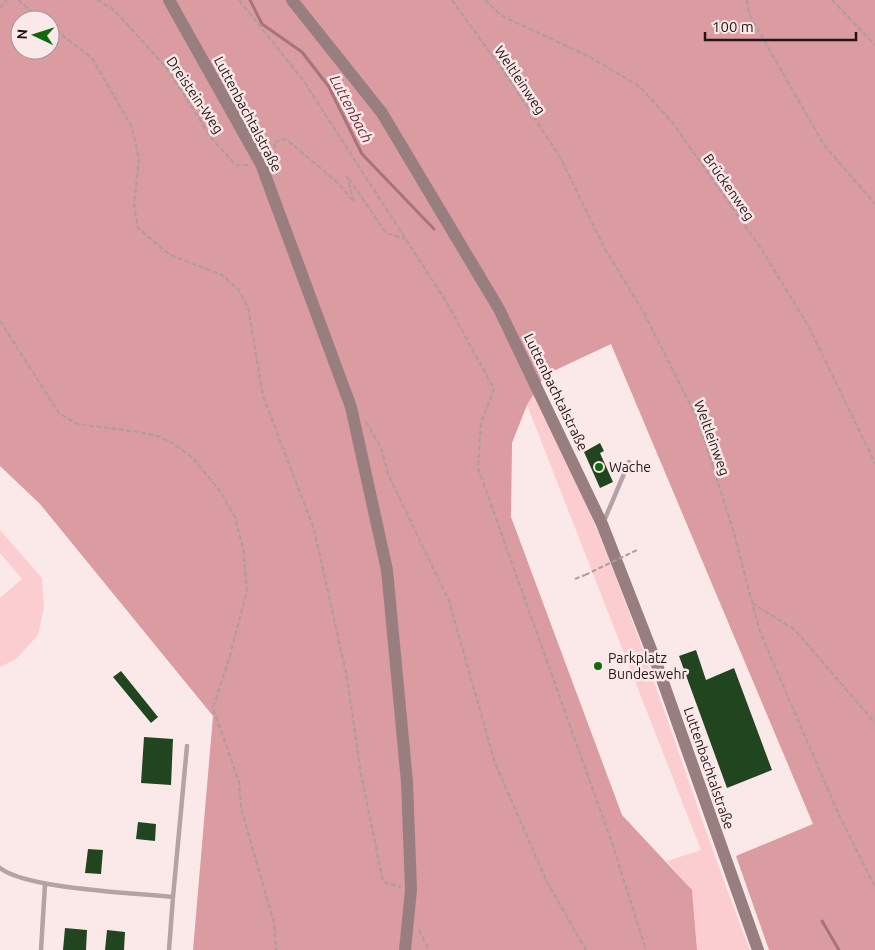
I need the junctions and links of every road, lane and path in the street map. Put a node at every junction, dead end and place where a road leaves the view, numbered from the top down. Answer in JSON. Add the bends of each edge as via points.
{"nodes":[{"id":1,"x":6,"y":0,"type":"edge"},
{"id":2,"x":18,"y":0,"type":"edge"},
{"id":3,"x":98,"y":0,"type":"edge"},
{"id":4,"x":169,"y":0,"type":"edge"},
{"id":5,"x":239,"y":0,"type":"edge"},
{"id":6,"x":292,"y":0,"type":"edge"},
{"id":7,"x":452,"y":0,"type":"edge"},
{"id":8,"x":485,"y":0,"type":"edge"},
{"id":9,"x":747,"y":0,"type":"edge"},
{"id":10,"x":832,"y":0,"type":"edge"},
{"id":11,"x":0,"y":8,"type":"edge"},
{"id":12,"x":30,"y":10,"type":"edge"},
{"id":13,"x":60,"y":34,"type":"edge"},
{"id":14,"x":875,"y":45,"type":"edge"},
{"id":15,"x":261,"y":164,"type":"junction"},
{"id":16,"x":875,"y":204,"type":"edge"},
{"id":17,"x":406,"y":239,"type":"junction"},
{"id":18,"x":0,"y":321,"type":"edge"},
{"id":19,"x":365,"y":419,"type":"dead end"},
{"id":20,"x":629,"y":462,"type":"dead end"},
{"id":21,"x":875,"y":463,"type":"edge"},
{"id":22,"x":602,"y":524,"type":"junction"},
{"id":23,"x":637,"y":550,"type":"dead end"},
{"id":24,"x":575,"y":579,"type":"dead end"},
{"id":25,"x":752,"y":603,"type":"junction"},
{"id":26,"x":875,"y":723,"type":"edge"},
{"id":27,"x":187,"y":746,"type":"dead end"},
{"id":28,"x":0,"y":868,"type":"edge"},
{"id":29,"x":45,"y":884,"type":"junction"},
{"id":30,"x":875,"y":887,"type":"edge"},
{"id":31,"x":411,"y":890,"type":"junction"},
{"id":32,"x":173,"y":898,"type":"junction"},
{"id":33,"x":41,"y":950,"type":"edge"},
{"id":34,"x":168,"y":950,"type":"edge"},
{"id":35,"x":276,"y":950,"type":"edge"},
{"id":36,"x":406,"y":950,"type":"edge"},
{"id":37,"x":586,"y":950,"type":"edge"},
{"id":38,"x":646,"y":950,"type":"edge"},
{"id":39,"x":758,"y":950,"type":"edge"}],
"edges":[{"from":1,"to":11,"type":"path"},
{"from":2,"to":12,"type":"path"},
{"from":3,"to":15,"type":"path","name":"Dreistein-Weg","via":[[113,9],[166,67],[212,139],[236,165]]},
{"from":4,"to":15,"type":"street","name":"Luttenbachtalstraße"},
{"from":5,"to":17,"type":"path","via":[[303,80]]},
{"from":6,"to":22,"type":"street","name":"Luttenbachtalstraße","via":[[382,113],[499,309]]},
{"from":7,"to":25,"type":"path","name":"Weltleinweg","via":[[560,157],[604,249],[644,313],[698,420]]},
{"from":8,"to":21,"type":"path","name":"Brückenweg","via":[[502,16],[590,57],[638,86],[672,122],[760,248],[810,327]]},
{"from":9,"to":16,"type":"path","via":[[749,14],[824,145]]},
{"from":10,"to":14,"type":"path"},
{"from":13,"to":31,"type":"path","via":[[92,58],[132,128],[139,159],[134,205],[138,228],[170,255],[222,275],[238,289],[248,307],[263,396],[314,529],[347,677],[361,774],[383,882]]},
{"from":15,"to":17,"type":"path","name":"Dreistein-Weg","via":[[278,168],[274,142],[286,139],[338,183],[354,202],[347,176],[386,233]]},
{"from":15,"to":31,"type":"street","name":"Luttenbachtalstraße","via":[[351,407],[387,570],[407,782]]},
{"from":17,"to":38,"type":"path","via":[[447,303],[494,389],[481,423],[478,468],[613,846]]},
{"from":18,"to":35,"type":"path","via":[[60,413],[69,421],[158,436],[174,444],[193,458],[220,491],[235,517],[243,548],[247,591],[213,708],[239,782],[241,808],[272,914]]},
{"from":19,"to":37,"type":"path","via":[[449,601],[495,763],[547,882]]},
{"from":20,"to":22,"type":"lane"},
{"from":22,"to":39,"type":"street","name":"Luttenbachtalstraße","via":[[657,665]]},
{"from":23,"to":24,"type":"path","bridge":true},
{"from":25,"to":26,"type":"path","via":[[795,630]]},
{"from":25,"to":30,"type":"path","name":"Weltleinweg","via":[[760,632],[834,804]]},
{"from":27,"to":32,"type":"lane"},
{"from":28,"to":29,"type":"lane"},
{"from":29,"to":32,"type":"lane"},
{"from":29,"to":33,"type":"lane"},
{"from":31,"to":36,"type":"street","name":"Luttenbachtalstraße"},
{"from":32,"to":34,"type":"lane"}]}
